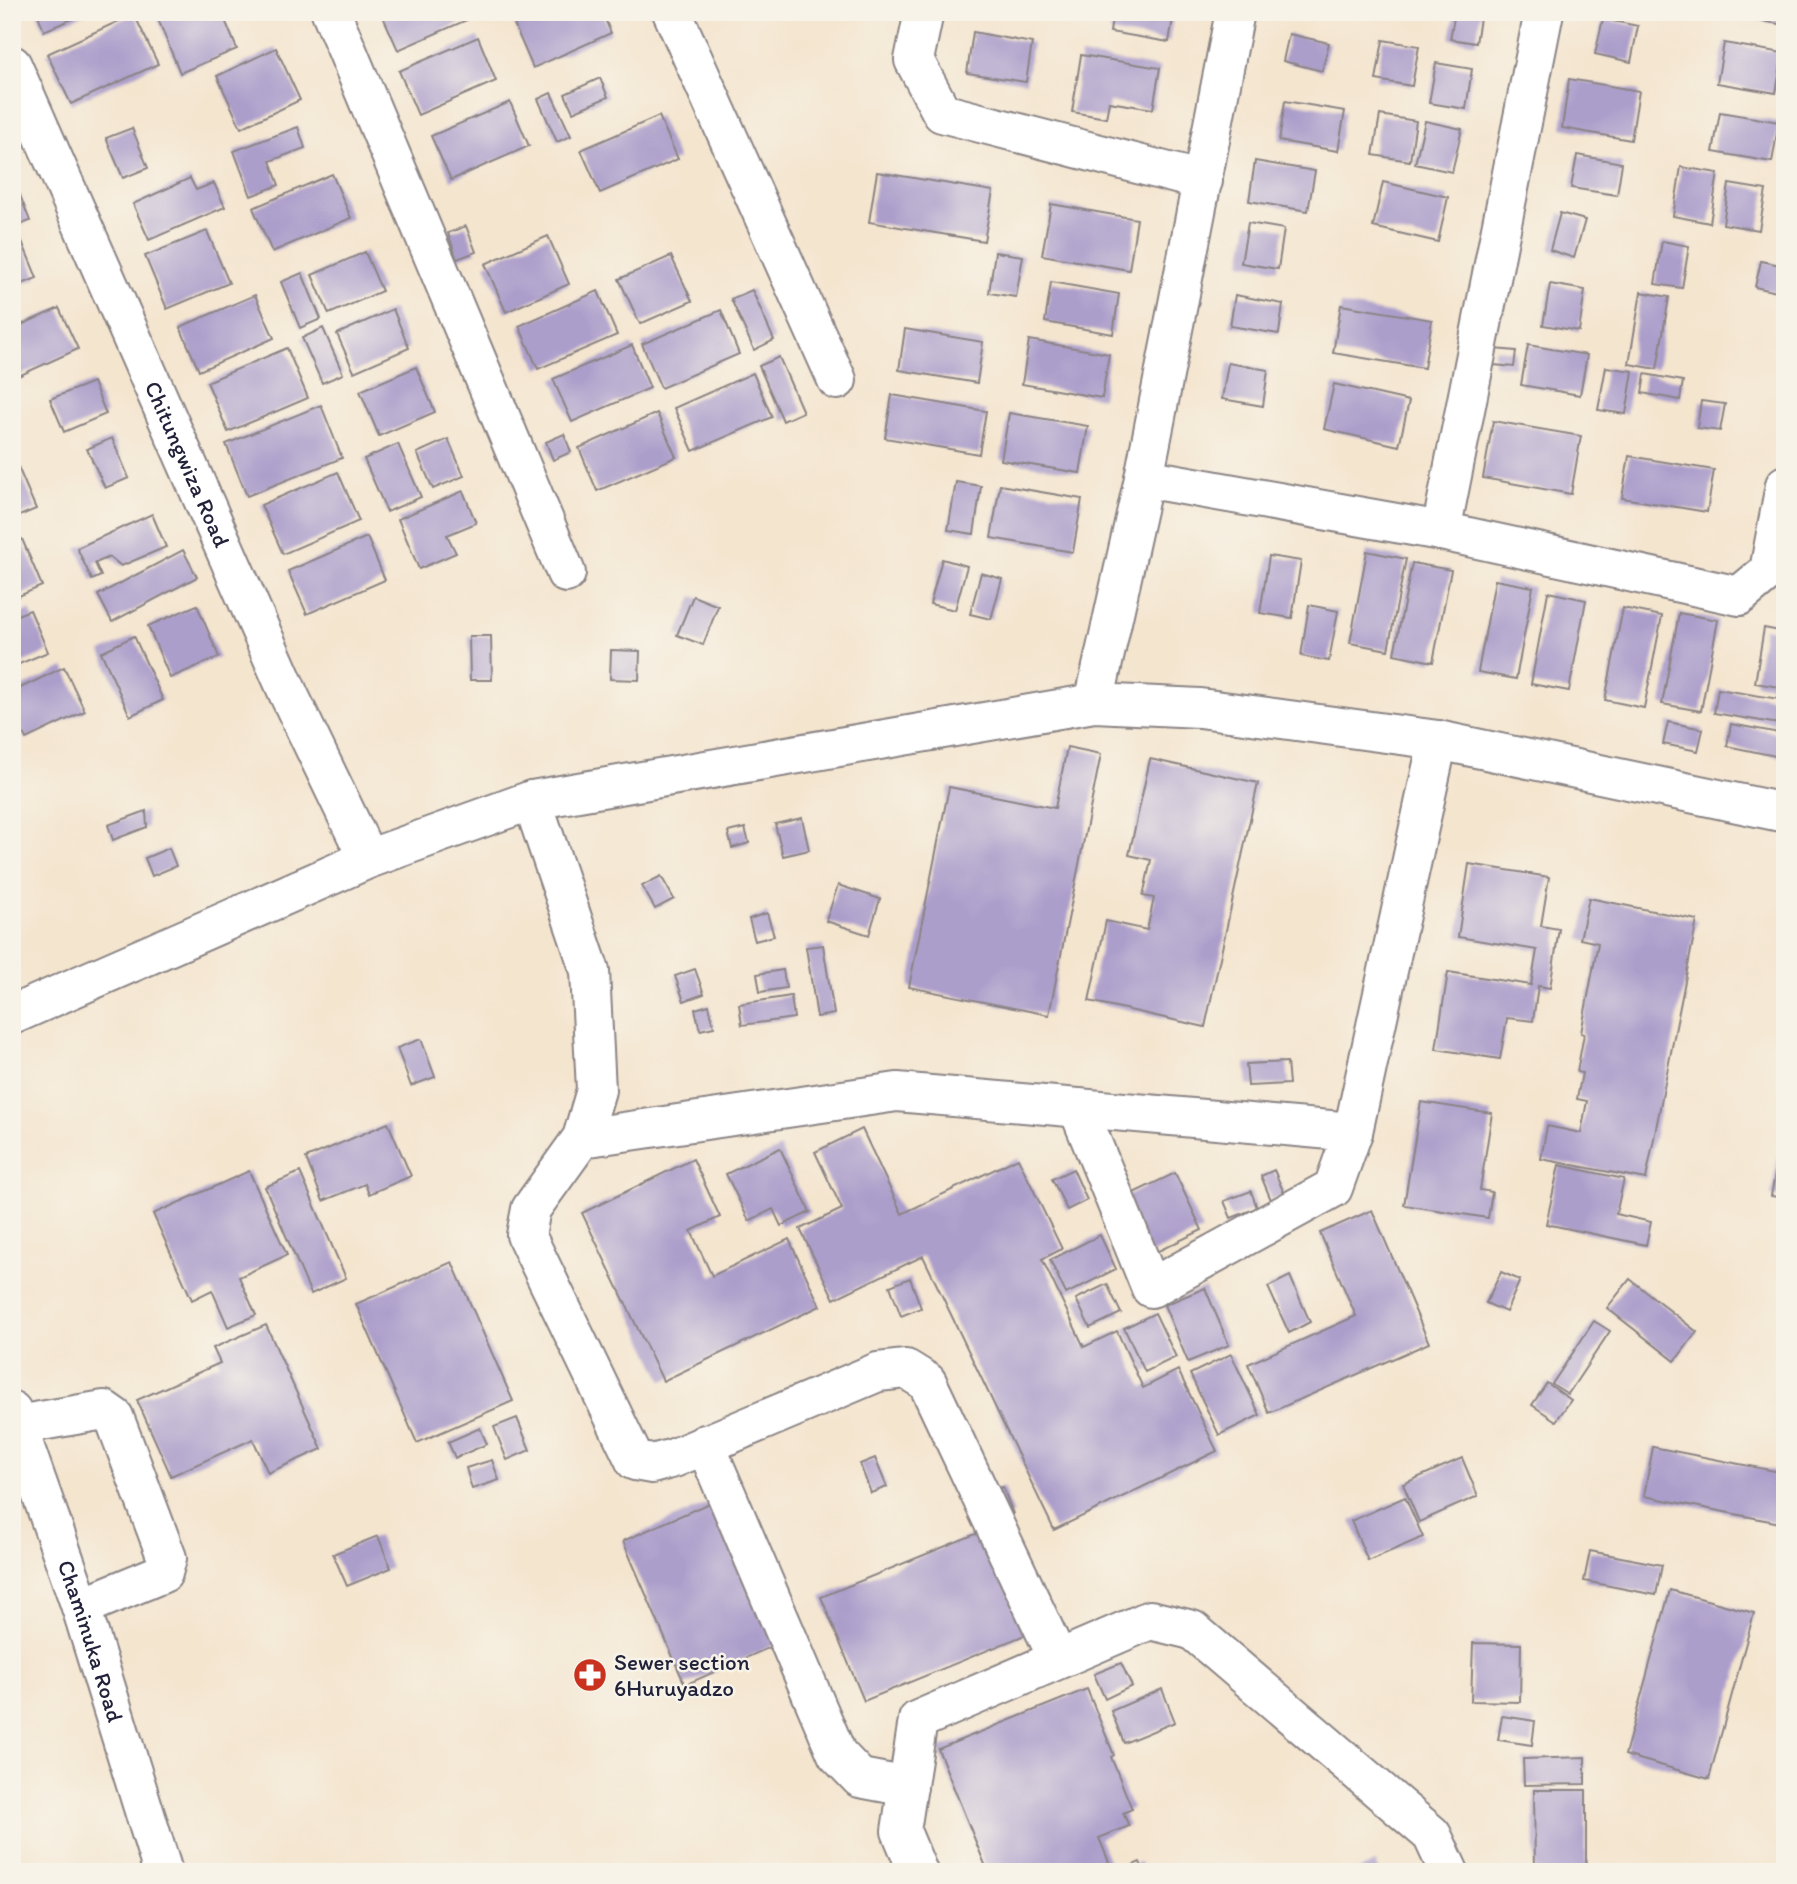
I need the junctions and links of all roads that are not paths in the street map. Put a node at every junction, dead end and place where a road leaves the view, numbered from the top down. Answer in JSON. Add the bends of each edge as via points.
{"nodes":[{"id":1,"x":331,"y":12,"type":"edge"},
{"id":2,"x":672,"y":12,"type":"edge"},
{"id":3,"x":924,"y":12,"type":"edge"},
{"id":4,"x":1235,"y":12,"type":"edge"},
{"id":5,"x":1544,"y":12,"type":"edge"},
{"id":6,"x":16,"y":84,"type":"edge"},
{"id":7,"x":1203,"y":181,"type":"junction"},
{"id":8,"x":836,"y":380,"type":"dead end"},
{"id":9,"x":1144,"y":478,"type":"junction"},
{"id":10,"x":1785,"y":485,"type":"edge"},
{"id":11,"x":1440,"y":531,"type":"junction"},
{"id":12,"x":566,"y":573,"type":"dead end"},
{"id":13,"x":1094,"y":703,"type":"junction"},
{"id":14,"x":1438,"y":740,"type":"junction"},
{"id":15,"x":533,"y":800,"type":"junction"},
{"id":16,"x":1785,"y":813,"type":"edge"},
{"id":17,"x":368,"y":859,"type":"junction"},
{"id":18,"x":12,"y":1015,"type":"edge"},
{"id":19,"x":1078,"y":1108,"type":"junction"},
{"id":20,"x":1353,"y":1132,"type":"junction"},
{"id":21,"x":582,"y":1138,"type":"junction"},
{"id":22,"x":15,"y":1418,"type":"edge"},
{"id":23,"x":705,"y":1444,"type":"junction"},
{"id":24,"x":81,"y":1607,"type":"junction"},
{"id":25,"x":1058,"y":1659,"type":"junction"},
{"id":26,"x":908,"y":1787,"type":"junction"},
{"id":27,"x":163,"y":1872,"type":"edge"},
{"id":28,"x":918,"y":1872,"type":"edge"},
{"id":29,"x":1449,"y":1872,"type":"edge"}],
"edges":[{"from":1,"to":12,"type":"street"},
{"from":2,"to":8,"type":"street"},
{"from":3,"to":7,"type":"street","via":[[914,60],[942,113]]},
{"from":4,"to":7,"type":"street"},
{"from":5,"to":11,"type":"street"},
{"from":6,"to":17,"type":"street","name":"Chitungwiza Road","via":[[289,695]]},
{"from":7,"to":9,"type":"street"},
{"from":9,"to":11,"type":"street"},
{"from":9,"to":13,"type":"street"},
{"from":10,"to":11,"type":"street","via":[[1769,571],[1739,596]]},
{"from":13,"to":14,"type":"street","via":[[1200,708]]},
{"from":13,"to":15,"type":"street"},
{"from":14,"to":16,"type":"street"},
{"from":14,"to":20,"type":"street"},
{"from":15,"to":17,"type":"street"},
{"from":15,"to":21,"type":"street","via":[[590,971],[596,1090]]},
{"from":17,"to":18,"type":"street"},
{"from":19,"to":20,"type":"street"},
{"from":19,"to":20,"type":"street","via":[[1151,1288],[1333,1188]]},
{"from":19,"to":21,"type":"street","via":[[897,1092]]},
{"from":21,"to":23,"type":"street","via":[[531,1209],[526,1235],[635,1461],[652,1464]]},
{"from":22,"to":24,"type":"street","name":"Chaminuka Road"},
{"from":22,"to":24,"type":"street","via":[[104,1410],[114,1418],[167,1558],[163,1573]]},
{"from":23,"to":25,"type":"street","via":[[878,1372],[906,1369],[927,1382]]},
{"from":23,"to":26,"type":"street","via":[[837,1754],[860,1778]]},
{"from":24,"to":27,"type":"street","name":"Chaminuka Road"},
{"from":25,"to":26,"type":"street","via":[[918,1720]]},
{"from":25,"to":29,"type":"street","via":[[1150,1620],[1192,1630],[1432,1835]]},
{"from":26,"to":28,"type":"street","via":[[901,1831]]}]}
